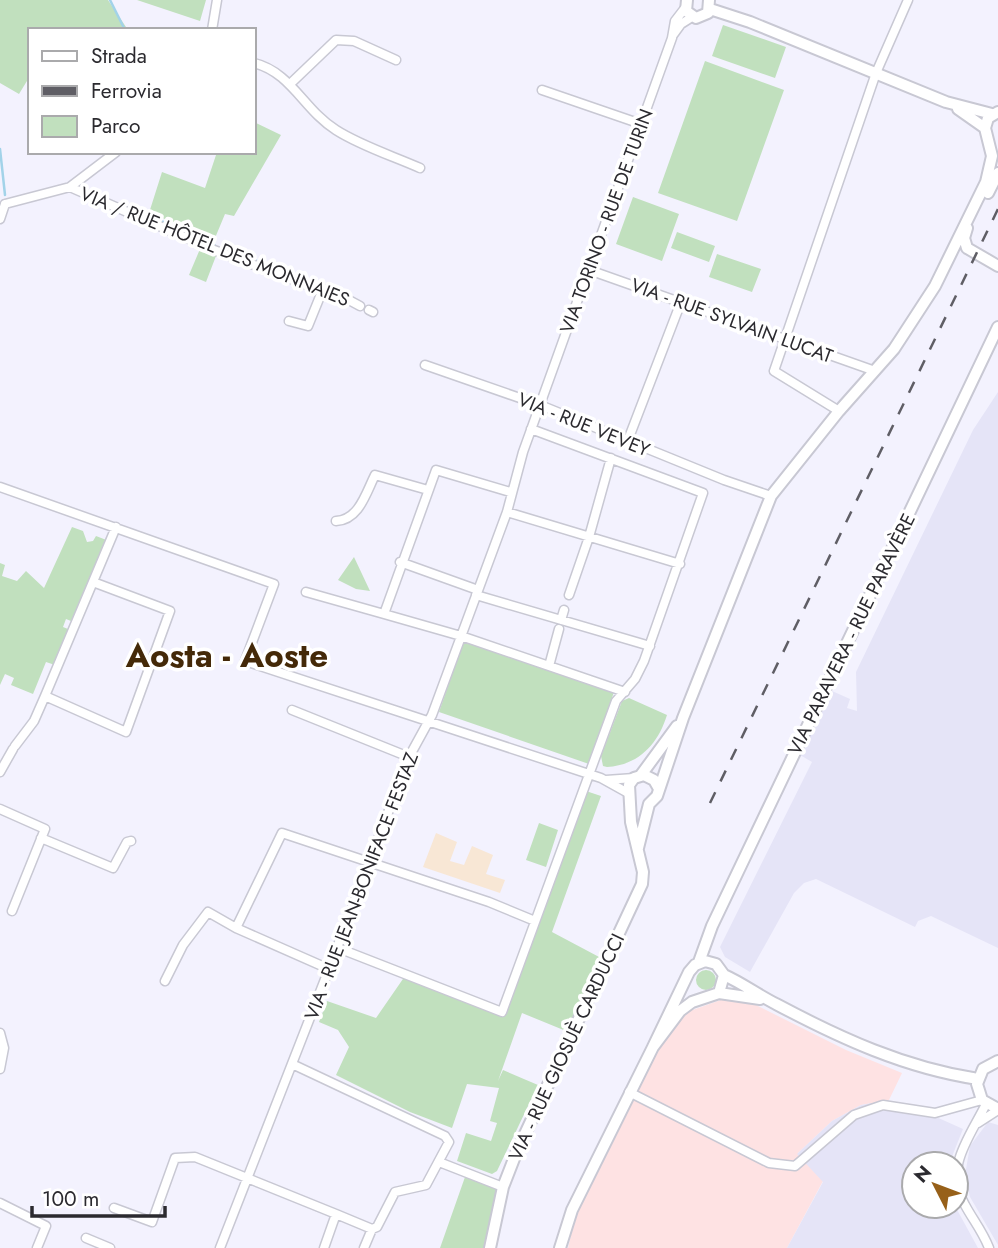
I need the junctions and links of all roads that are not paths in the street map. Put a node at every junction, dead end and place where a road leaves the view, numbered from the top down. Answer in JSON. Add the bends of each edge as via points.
{"nodes":[{"id":1,"x":217,"y":0,"type":"edge"},
{"id":2,"x":908,"y":0,"type":"edge"},
{"id":3,"x":709,"y":5,"type":"edge"},
{"id":4,"x":688,"y":8,"type":"edge"},
{"id":5,"x":212,"y":28,"type":"edge"},
{"id":6,"x":396,"y":60,"type":"dead end"},
{"id":7,"x":256,"y":64,"type":"edge"},
{"id":8,"x":876,"y":73,"type":"junction"},
{"id":9,"x":290,"y":84,"type":"junction"},
{"id":10,"x":542,"y":90,"type":"dead end"},
{"id":11,"x":946,"y":102,"type":"junction"},
{"id":12,"x":995,"y":113,"type":"edge"},
{"id":13,"x":641,"y":124,"type":"junction"},
{"id":14,"x":991,"y":134,"type":"edge"},
{"id":15,"x":113,"y":154,"type":"edge"},
{"id":16,"x":420,"y":168,"type":"dead end"},
{"id":17,"x":994,"y":172,"type":"edge"},
{"id":18,"x":70,"y":187,"type":"junction"},
{"id":19,"x":3,"y":202,"type":"edge"},
{"id":20,"x":0,"y":219,"type":"edge"},
{"id":21,"x":966,"y":244,"type":"junction"},
{"id":22,"x":998,"y":266,"type":"edge"},
{"id":23,"x":589,"y":270,"type":"junction"},
{"id":24,"x":935,"y":286,"type":"junction"},
{"id":25,"x":323,"y":289,"type":"junction"},
{"id":26,"x":681,"y":302,"type":"junction"},
{"id":27,"x":360,"y":306,"type":"dead end"},
{"id":28,"x":289,"y":321,"type":"dead end"},
{"id":29,"x":998,"y":327,"type":"edge"},
{"id":30,"x":785,"y":339,"type":"junction"},
{"id":31,"x":425,"y":365,"type":"dead end"},
{"id":32,"x":875,"y":371,"type":"junction"},
{"id":33,"x":540,"y":405,"type":"junction"},
{"id":34,"x":839,"y":411,"type":"junction"},
{"id":35,"x":531,"y":429,"type":"junction"},
{"id":36,"x":628,"y":440,"type":"junction"},
{"id":37,"x":611,"y":458,"type":"junction"},
{"id":38,"x":0,"y":487,"type":"edge"},
{"id":39,"x":428,"y":490,"type":"junction"},
{"id":40,"x":510,"y":492,"type":"junction"},
{"id":41,"x":771,"y":496,"type":"junction"},
{"id":42,"x":507,"y":512,"type":"junction"},
{"id":43,"x":335,"y":521,"type":"dead end"},
{"id":44,"x":116,"y":527,"type":"junction"},
{"id":45,"x":589,"y":537,"type":"junction"},
{"id":46,"x":400,"y":562,"type":"junction"},
{"id":47,"x":680,"y":564,"type":"junction"},
{"id":48,"x":93,"y":582,"type":"junction"},
{"id":49,"x":306,"y":592,"type":"dead end"},
{"id":50,"x":477,"y":593,"type":"junction"},
{"id":51,"x":569,"y":593,"type":"dead end"},
{"id":52,"x":564,"y":610,"type":"dead end"},
{"id":53,"x":384,"y":614,"type":"junction"},
{"id":54,"x":560,"y":625,"type":"junction"},
{"id":55,"x":461,"y":636,"type":"junction"},
{"id":56,"x":650,"y":646,"type":"junction"},
{"id":57,"x":549,"y":666,"type":"junction"},
{"id":58,"x":625,"y":692,"type":"junction"},
{"id":59,"x":45,"y":696,"type":"junction"},
{"id":60,"x":292,"y":710,"type":"dead end"},
{"id":61,"x":683,"y":718,"type":"junction"},
{"id":62,"x":430,"y":720,"type":"junction"},
{"id":63,"x":409,"y":757,"type":"junction"},
{"id":64,"x":0,"y":772,"type":"edge"},
{"id":65,"x":588,"y":774,"type":"junction"},
{"id":66,"x":637,"y":777,"type":"junction"},
{"id":67,"x":606,"y":780,"type":"junction"},
{"id":68,"x":658,"y":787,"type":"junction"},
{"id":69,"x":630,"y":797,"type":"junction"},
{"id":70,"x":649,"y":804,"type":"junction"},
{"id":71,"x":0,"y":809,"type":"edge"},
{"id":72,"x":41,"y":838,"type":"junction"},
{"id":73,"x":131,"y":841,"type":"dead end"},
{"id":74,"x":638,"y":848,"type":"junction"},
{"id":75,"x":369,"y":861,"type":"junction"},
{"id":76,"x":12,"y":911,"type":"dead end"},
{"id":77,"x":535,"y":921,"type":"junction"},
{"id":78,"x":236,"y":929,"type":"junction"},
{"id":79,"x":708,"y":942,"type":"junction"},
{"id":80,"x":338,"y":948,"type":"junction"},
{"id":81,"x":699,"y":962,"type":"junction"},
{"id":82,"x":716,"y":964,"type":"junction"},
{"id":83,"x":329,"y":969,"type":"junction"},
{"id":84,"x":724,"y":975,"type":"junction"},
{"id":85,"x":688,"y":977,"type":"junction"},
{"id":86,"x":165,"y":981,"type":"dead end"},
{"id":87,"x":719,"y":993,"type":"junction"},
{"id":88,"x":703,"y":998,"type":"junction"},
{"id":89,"x":772,"y":1003,"type":"junction"},
{"id":90,"x":0,"y":1033,"type":"edge"},
{"id":91,"x":653,"y":1047,"type":"junction"},
{"id":92,"x":998,"y":1061,"type":"edge"},
{"id":93,"x":292,"y":1064,"type":"junction"},
{"id":94,"x":0,"y":1069,"type":"edge"},
{"id":95,"x":629,"y":1092,"type":"junction"},
{"id":96,"x":981,"y":1093,"type":"junction"},
{"id":97,"x":998,"y":1109,"type":"edge"},
{"id":98,"x":976,"y":1125,"type":"junction"},
{"id":99,"x":439,"y":1162,"type":"junction"},
{"id":100,"x":247,"y":1176,"type":"junction"},
{"id":101,"x":503,"y":1187,"type":"junction"},
{"id":102,"x":0,"y":1203,"type":"edge"},
{"id":103,"x":114,"y":1208,"type":"dead end"},
{"id":104,"x":336,"y":1214,"type":"junction"},
{"id":105,"x":372,"y":1229,"type":"junction"},
{"id":106,"x":86,"y":1238,"type":"dead end"},
{"id":107,"x":37,"y":1248,"type":"edge"},
{"id":108,"x":110,"y":1248,"type":"edge"},
{"id":109,"x":219,"y":1248,"type":"edge"},
{"id":110,"x":324,"y":1248,"type":"edge"},
{"id":111,"x":363,"y":1248,"type":"edge"},
{"id":112,"x":489,"y":1248,"type":"edge"},
{"id":113,"x":560,"y":1248,"type":"edge"},
{"id":114,"x":989,"y":1248,"type":"edge"}],
"edges":[{"from":1,"to":5,"type":"street"},
{"from":2,"to":8,"type":"street"},
{"from":3,"to":4,"type":"street","via":[[705,16]]},
{"from":3,"to":8,"type":"street"},
{"from":4,"to":13,"type":"street","name":"VIA TORINO - RUE DE TURIN","via":[[675,21]]},
{"from":6,"to":9,"type":"street","via":[[354,41],[337,40]]},
{"from":7,"to":9,"type":"street","via":[[276,71]]},
{"from":8,"to":11,"type":"street"},
{"from":8,"to":30,"type":"street"},
{"from":9,"to":16,"type":"street","via":[[335,130]]},
{"from":10,"to":13,"type":"street"},
{"from":11,"to":12,"type":"street"},
{"from":11,"to":14,"type":"street"},
{"from":12,"to":14,"type":"street"},
{"from":13,"to":23,"type":"street","name":"VIA TORINO - RUE DE TURIN"},
{"from":14,"to":17,"type":"street"},
{"from":15,"to":18,"type":"street"},
{"from":17,"to":21,"type":"street"},
{"from":17,"to":24,"type":"street"},
{"from":18,"to":19,"type":"street"},
{"from":18,"to":25,"type":"street","name":"VIA / RUE HÔTEL DES MONNAIES","via":[[214,250]]},
{"from":19,"to":20,"type":"street"},
{"from":21,"to":22,"type":"street"},
{"from":21,"to":24,"type":"street"},
{"from":23,"to":26,"type":"street","name":"VIA - RUE SYLVAIN LUCAT"},
{"from":23,"to":33,"type":"street","name":"VIA TORINO - RUE DE TURIN"},
{"from":24,"to":32,"type":"street","via":[[912,326]]},
{"from":25,"to":27,"type":"street","name":"VIA / RUE HÔTEL DES MONNAIES"},
{"from":25,"to":28,"type":"street","via":[[311,327]]},
{"from":26,"to":30,"type":"street","name":"VIA - RUE SYLVAIN LUCAT"},
{"from":26,"to":36,"type":"street"},
{"from":29,"to":79,"type":"street","name":"VIA PARAVERA - RUE PARAVÈRE"},
{"from":30,"to":32,"type":"street","name":"VIA - RUE SYLVAIN LUCAT"},
{"from":30,"to":34,"type":"street","via":[[774,371]]},
{"from":31,"to":33,"type":"street","name":"VIA - RUE VEVEY"},
{"from":32,"to":34,"type":"street"},
{"from":33,"to":35,"type":"street","name":"VIA - RUE JEAN-BONIFACE FESTAZ"},
{"from":33,"to":36,"type":"street","name":"VIA - RUE VEVEY"},
{"from":34,"to":41,"type":"street"},
{"from":35,"to":37,"type":"street"},
{"from":35,"to":40,"type":"street","name":"VIA - RUE JEAN-BONIFACE FESTAZ"},
{"from":36,"to":41,"type":"street","name":"VIA - RUE VEVEY"},
{"from":37,"to":45,"type":"street"},
{"from":37,"to":47,"type":"street","via":[[699,489],[703,496]]},
{"from":38,"to":44,"type":"street"},
{"from":39,"to":40,"type":"street","via":[[439,469]]},
{"from":39,"to":43,"type":"street","via":[[375,475],[354,514]]},
{"from":39,"to":46,"type":"street"},
{"from":40,"to":42,"type":"street","name":"VIA - RUE JEAN-BONIFACE FESTAZ"},
{"from":41,"to":61,"type":"street"},
{"from":42,"to":45,"type":"street"},
{"from":42,"to":50,"type":"street","name":"VIA - RUE JEAN-BONIFACE FESTAZ"},
{"from":44,"to":48,"type":"street"},
{"from":44,"to":62,"type":"street","via":[[274,584],[245,661]]},
{"from":45,"to":47,"type":"street"},
{"from":45,"to":51,"type":"street"},
{"from":46,"to":50,"type":"street"},
{"from":46,"to":53,"type":"street"},
{"from":47,"to":56,"type":"street"},
{"from":48,"to":59,"type":"street"},
{"from":48,"to":59,"type":"street","via":[[170,611],[126,732]]},
{"from":49,"to":53,"type":"street"},
{"from":50,"to":54,"type":"street"},
{"from":50,"to":55,"type":"street","name":"VIA - RUE JEAN-BONIFACE FESTAZ"},
{"from":52,"to":54,"type":"street"},
{"from":53,"to":55,"type":"street"},
{"from":54,"to":56,"type":"street"},
{"from":54,"to":57,"type":"street"},
{"from":55,"to":57,"type":"street"},
{"from":55,"to":62,"type":"street","name":"VIA - RUE JEAN-BONIFACE FESTAZ"},
{"from":56,"to":58,"type":"street"},
{"from":57,"to":58,"type":"street"},
{"from":58,"to":65,"type":"street","via":[[616,701]]},
{"from":59,"to":64,"type":"street"},
{"from":60,"to":63,"type":"street"},
{"from":61,"to":66,"type":"street"},
{"from":61,"to":68,"type":"street"},
{"from":62,"to":63,"type":"street","name":"VIA - RUE JEAN-BONIFACE FESTAZ"},
{"from":62,"to":65,"type":"street"},
{"from":63,"to":75,"type":"street","name":"VIA - RUE JEAN-BONIFACE FESTAZ"},
{"from":65,"to":67,"type":"street"},
{"from":65,"to":77,"type":"street"},
{"from":66,"to":67,"type":"street"},
{"from":66,"to":68,"type":"street","via":[[650,777]]},
{"from":66,"to":69,"type":"street"},
{"from":67,"to":69,"type":"street"},
{"from":68,"to":70,"type":"street"},
{"from":69,"to":70,"type":"street","via":[[641,806]]},
{"from":69,"to":74,"type":"street"},
{"from":70,"to":74,"type":"street"},
{"from":71,"to":72,"type":"street","via":[[45,829]]},
{"from":72,"to":73,"type":"street","via":[[113,868]]},
{"from":72,"to":76,"type":"street"},
{"from":74,"to":101,"type":"street","name":"VIA - RUE GIOSUÈ CARDUCCI","via":[[642,884]]},
{"from":75,"to":77,"type":"street"},
{"from":75,"to":78,"type":"street","via":[[282,833]]},
{"from":75,"to":80,"type":"street","name":"VIA - RUE JEAN-BONIFACE FESTAZ"},
{"from":77,"to":80,"type":"street","via":[[502,1012]]},
{"from":78,"to":83,"type":"street"},
{"from":78,"to":86,"type":"street","via":[[208,912],[183,945]]},
{"from":79,"to":81,"type":"street","name":"VIA PARAVERA - RUE PARAVÈRE"},
{"from":79,"to":82,"type":"street"},
{"from":80,"to":83,"type":"street","name":"VIA - RUE JEAN-BONIFACE FESTAZ"},
{"from":81,"to":82,"type":"street"},
{"from":81,"to":85,"type":"street"},
{"from":82,"to":84,"type":"street"},
{"from":83,"to":93,"type":"street","name":"VIA - RUE JEAN-BONIFACE FESTAZ"},
{"from":84,"to":87,"type":"street"},
{"from":84,"to":89,"type":"street"},
{"from":85,"to":88,"type":"street","via":[[691,991]]},
{"from":85,"to":91,"type":"street"},
{"from":87,"to":88,"type":"street"},
{"from":87,"to":89,"type":"street"},
{"from":88,"to":91,"type":"street","via":[[680,1011]]},
{"from":89,"to":96,"type":"street","via":[[872,1051]]},
{"from":90,"to":94,"type":"street","via":[[4,1048]]},
{"from":91,"to":95,"type":"street"},
{"from":92,"to":96,"type":"street","via":[[987,1065]]},
{"from":93,"to":99,"type":"street","via":[[445,1136],[449,1142]]},
{"from":93,"to":100,"type":"street","name":"VIA - RUE JEAN-BONIFACE FESTAZ"},
{"from":95,"to":96,"type":"street","via":[[769,1163],[785,1166],[795,1166],[848,1119],[883,1105],[935,1112]]},
{"from":95,"to":113,"type":"street","via":[[572,1210]]},
{"from":96,"to":97,"type":"street"},
{"from":96,"to":98,"type":"street"},
{"from":97,"to":98,"type":"street"},
{"from":98,"to":114,"type":"street","via":[[961,1148],[956,1181]]},
{"from":99,"to":101,"type":"street"},
{"from":99,"to":105,"type":"street","via":[[426,1185],[395,1192],[380,1223]]},
{"from":100,"to":103,"type":"street","via":[[195,1157],[175,1158],[152,1222]]},
{"from":100,"to":104,"type":"street"},
{"from":100,"to":109,"type":"street","name":"VIA - RUE JEAN-BONIFACE FESTAZ"},
{"from":101,"to":112,"type":"street","name":"VIA - RUE GIOSUÈ CARDUCCI"},
{"from":102,"to":107,"type":"street","via":[[46,1226]]},
{"from":104,"to":105,"type":"street"},
{"from":104,"to":110,"type":"street"},
{"from":105,"to":111,"type":"street"},
{"from":106,"to":108,"type":"street"}]}
